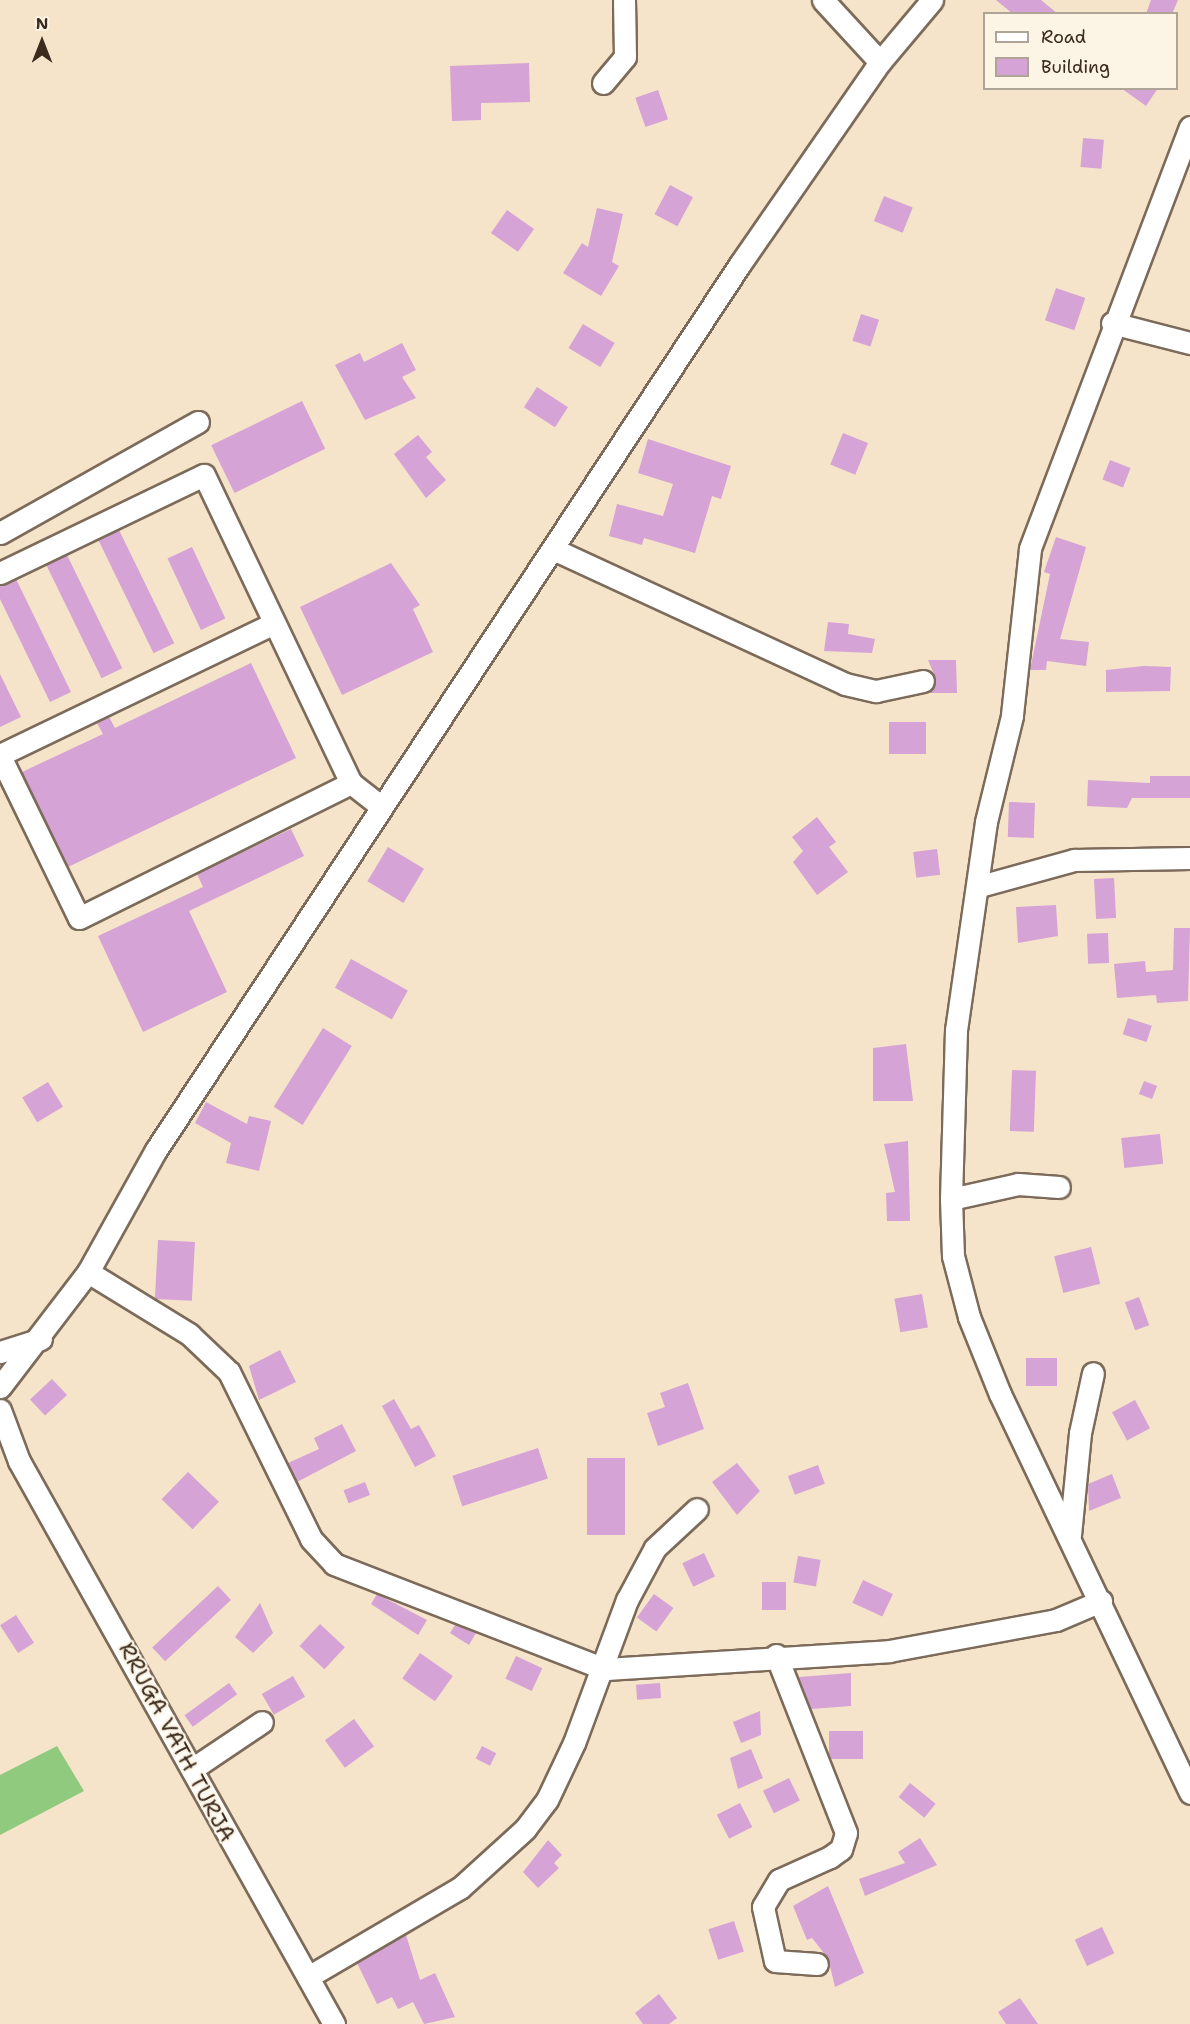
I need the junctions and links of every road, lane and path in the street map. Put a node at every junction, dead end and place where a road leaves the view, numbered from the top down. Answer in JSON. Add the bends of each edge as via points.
{"nodes":[{"id":1,"x":624,"y":0,"type":"edge"},
{"id":2,"x":823,"y":0,"type":"edge"},
{"id":3,"x":932,"y":0,"type":"edge"},
{"id":4,"x":880,"y":62,"type":"junction"},
{"id":5,"x":603,"y":83,"type":"dead end"},
{"id":6,"x":1190,"y":127,"type":"edge"},
{"id":7,"x":1112,"y":323,"type":"junction"},
{"id":8,"x":1190,"y":344,"type":"edge"},
{"id":9,"x":198,"y":422,"type":"dead end"},
{"id":10,"x":0,"y":533,"type":"edge"},
{"id":11,"x":553,"y":549,"type":"junction"},
{"id":12,"x":0,"y":573,"type":"edge"},
{"id":13,"x":274,"y":623,"type":"junction"},
{"id":14,"x":923,"y":681,"type":"dead end"},
{"id":15,"x":0,"y":755,"type":"edge"},
{"id":16,"x":351,"y":783,"type":"junction"},
{"id":17,"x":382,"y":807,"type":"junction"},
{"id":18,"x":1190,"y":858,"type":"edge"},
{"id":19,"x":980,"y":886,"type":"junction"},
{"id":20,"x":1059,"y":1187,"type":"dead end"},
{"id":21,"x":951,"y":1199,"type":"junction"},
{"id":22,"x":88,"y":1272,"type":"junction"},
{"id":23,"x":42,"y":1338,"type":"junction"},
{"id":24,"x":0,"y":1352,"type":"edge"},
{"id":25,"x":1093,"y":1373,"type":"dead end"},
{"id":26,"x":0,"y":1387,"type":"edge"},
{"id":27,"x":0,"y":1410,"type":"edge"},
{"id":28,"x":0,"y":1449,"type":"edge"},
{"id":29,"x":19,"y":1461,"type":"junction"},
{"id":30,"x":697,"y":1509,"type":"dead end"},
{"id":31,"x":1070,"y":1536,"type":"junction"},
{"id":32,"x":1101,"y":1601,"type":"junction"},
{"id":33,"x":776,"y":1655,"type":"junction"},
{"id":34,"x":605,"y":1669,"type":"junction"},
{"id":35,"x":262,"y":1722,"type":"dead end"},
{"id":36,"x":192,"y":1769,"type":"junction"},
{"id":37,"x":1190,"y":1793,"type":"edge"},
{"id":38,"x":817,"y":1964,"type":"dead end"},
{"id":39,"x":308,"y":1977,"type":"junction"},
{"id":40,"x":334,"y":2024,"type":"edge"}],
"edges":[{"from":1,"to":5,"type":"street","via":[[625,57]]},
{"from":2,"to":4,"type":"street"},
{"from":3,"to":4,"type":"street"},
{"from":4,"to":11,"type":"street"},
{"from":6,"to":7,"type":"street"},
{"from":7,"to":8,"type":"street"},
{"from":7,"to":19,"type":"street","via":[[1030,549],[1012,716],[986,822]]},
{"from":9,"to":10,"type":"street"},
{"from":11,"to":14,"type":"street","via":[[845,684],[876,691]]},
{"from":11,"to":17,"type":"street"},
{"from":12,"to":13,"type":"street","via":[[204,475]]},
{"from":13,"to":15,"type":"street"},
{"from":13,"to":16,"type":"street"},
{"from":15,"to":16,"type":"street","via":[[79,918]]},
{"from":16,"to":17,"type":"street"},
{"from":17,"to":22,"type":"street","via":[[156,1150]]},
{"from":18,"to":19,"type":"street","via":[[1074,860]]},
{"from":19,"to":21,"type":"street","via":[[956,1030]]},
{"from":20,"to":21,"type":"street","via":[[1018,1184]]},
{"from":21,"to":31,"type":"street","via":[[953,1256],[969,1317],[1000,1394]]},
{"from":22,"to":23,"type":"street"},
{"from":22,"to":34,"type":"street","via":[[189,1334],[230,1372],[311,1539],[334,1564]]},
{"from":23,"to":24,"type":"street"},
{"from":23,"to":26,"type":"street"},
{"from":25,"to":31,"type":"street","via":[[1080,1433]]},
{"from":27,"to":29,"type":"street","name":"RRUGA VATH TURJA"},
{"from":28,"to":29,"type":"street","name":"RRUGA VATH TURJA"},
{"from":29,"to":36,"type":"street","name":"RRUGA VATH TURJA"},
{"from":30,"to":34,"type":"street","via":[[655,1548],[627,1600]]},
{"from":31,"to":32,"type":"street"},
{"from":32,"to":33,"type":"street","via":[[1056,1620],[974,1638],[889,1651]]},
{"from":32,"to":37,"type":"street"},
{"from":33,"to":34,"type":"street"},
{"from":33,"to":38,"type":"street","via":[[846,1833],[841,1849],[830,1857],[779,1880],[763,1907],[775,1961]]},
{"from":34,"to":39,"type":"street","via":[[547,1800],[525,1829],[460,1888]]},
{"from":35,"to":36,"type":"street"},
{"from":36,"to":39,"type":"street","name":"RRUGA VATH TURJA"},
{"from":39,"to":40,"type":"street","name":"RRUGA VATH TURJA"}]}
